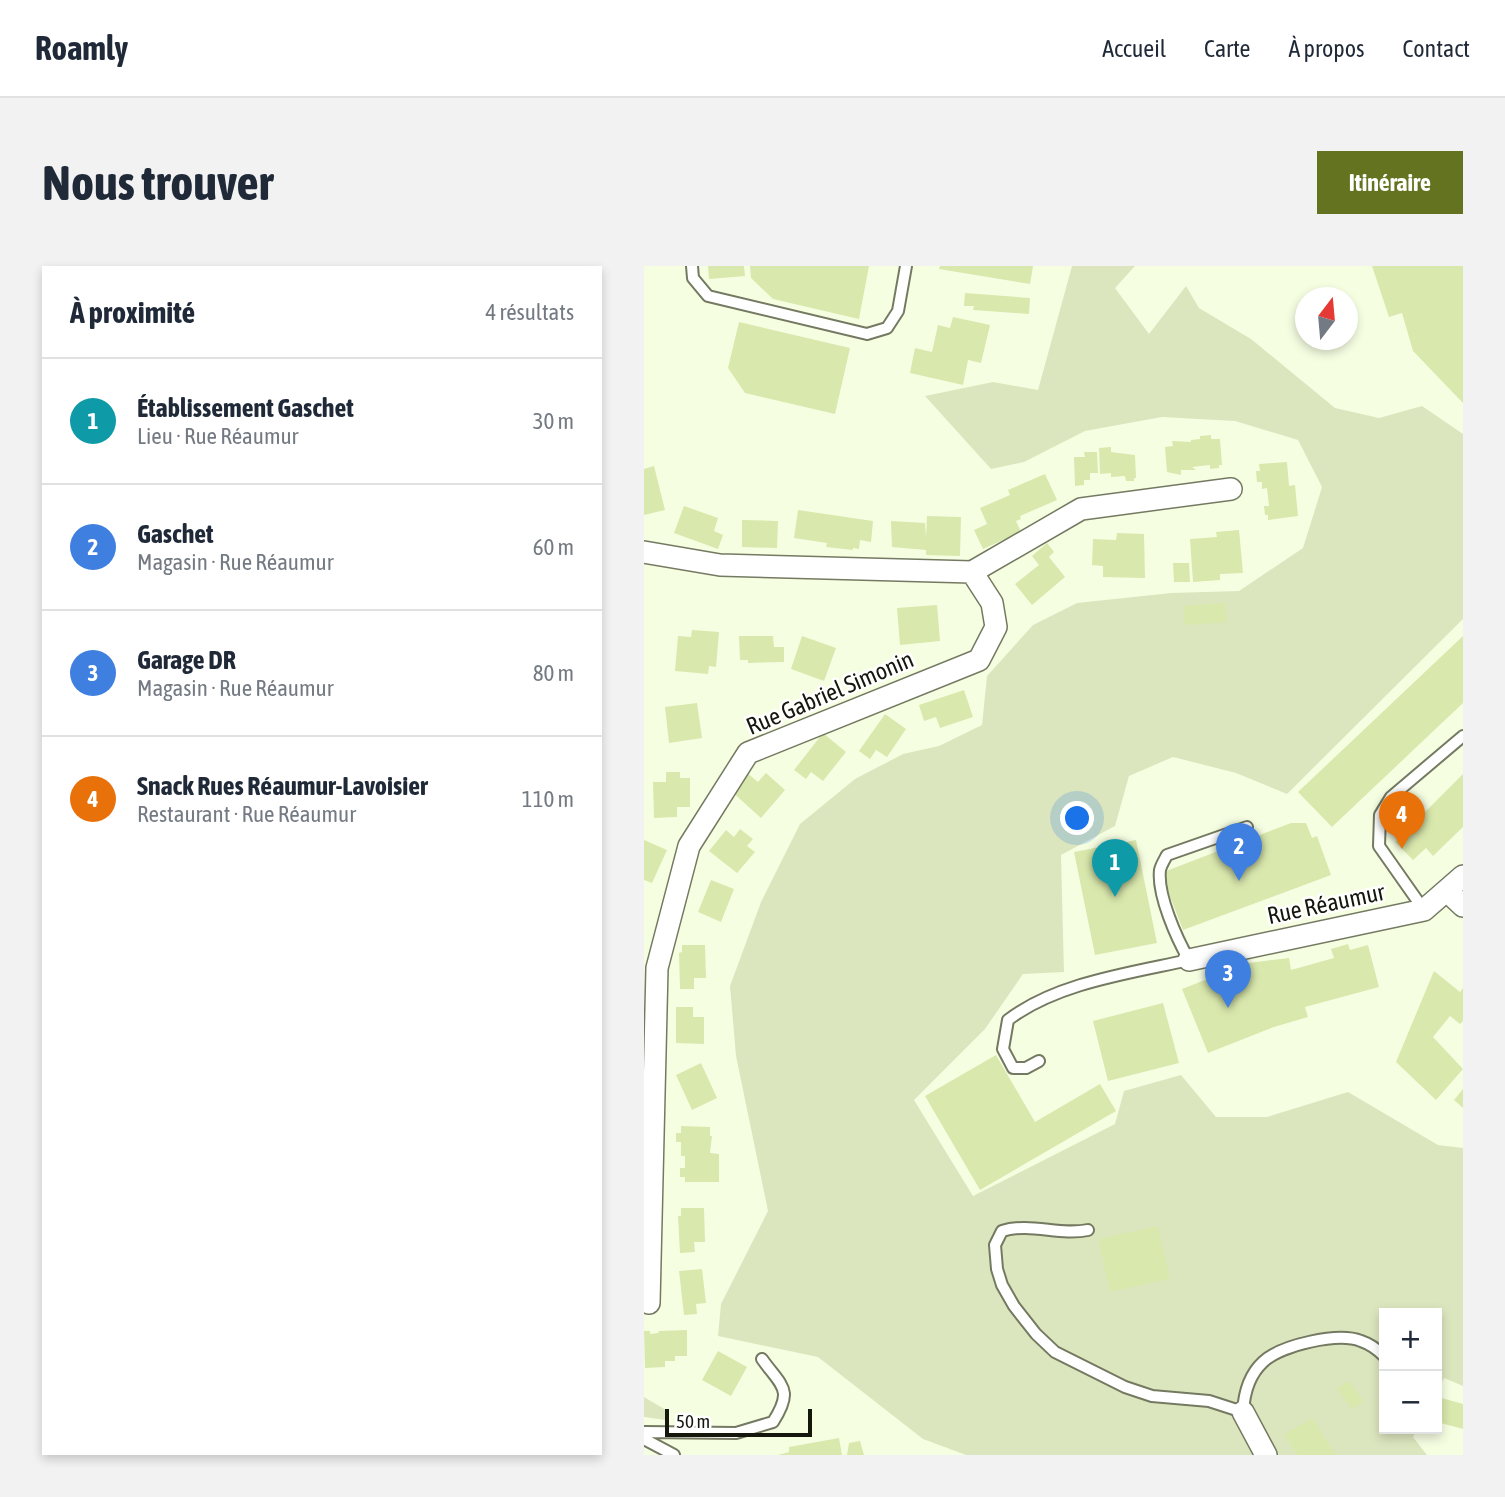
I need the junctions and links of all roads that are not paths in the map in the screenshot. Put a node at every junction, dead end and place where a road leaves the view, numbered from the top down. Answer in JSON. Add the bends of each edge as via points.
{"nodes":[{"id":1,"x":692,"y":266,"type":"edge"},
{"id":2,"x":906,"y":266,"type":"edge"},
{"id":3,"x":1231,"y":489,"type":"dead end"},
{"id":4,"x":644,"y":552,"type":"edge"},
{"id":5,"x":972,"y":572,"type":"junction"},
{"id":6,"x":1463,"y":736,"type":"edge"},
{"id":7,"x":1247,"y":827,"type":"dead end"},
{"id":8,"x":1463,"y":876,"type":"edge"},
{"id":9,"x":1447,"y":891,"type":"junction"},
{"id":10,"x":1463,"y":906,"type":"edge"},
{"id":11,"x":1424,"y":910,"type":"junction"},
{"id":12,"x":1189,"y":960,"type":"junction"},
{"id":13,"x":1039,"y":1061,"type":"dead end"},
{"id":14,"x":1088,"y":1230,"type":"dead end"},
{"id":15,"x":649,"y":1303,"type":"dead end"},
{"id":16,"x":1379,"y":1353,"type":"edge"},
{"id":17,"x":762,"y":1359,"type":"dead end"},
{"id":18,"x":1243,"y":1412,"type":"junction"},
{"id":19,"x":644,"y":1433,"type":"edge"},
{"id":20,"x":644,"y":1439,"type":"edge"},
{"id":21,"x":674,"y":1455,"type":"edge"},
{"id":22,"x":1266,"y":1455,"type":"edge"}],
"edges":[{"from":1,"to":2,"type":"lane","via":[[693,278],[708,296],[867,334],[887,328],[898,310]]},
{"from":3,"to":5,"type":"street","via":[[1081,509]]},
{"from":4,"to":5,"type":"street","via":[[720,565]]},
{"from":5,"to":15,"type":"street","name":"Rue Gabriel Simonin","via":[[992,603],[996,627],[979,660],[748,753],[689,846],[657,968]]},
{"from":6,"to":11,"type":"lane","via":[[1391,797],[1380,815],[1379,846]]},
{"from":7,"to":12,"type":"lane","via":[[1167,855],[1160,870],[1174,933]]},
{"from":8,"to":9,"type":"street","name":"Rue Réaumur"},
{"from":9,"to":10,"type":"street"},
{"from":9,"to":11,"type":"street","name":"Rue Réaumur"},
{"from":11,"to":12,"type":"street","name":"Rue Réaumur"},
{"from":12,"to":13,"type":"lane","via":[[1117,976],[1027,1006],[1008,1020],[1003,1049],[1013,1068]]},
{"from":14,"to":18,"type":"lane","via":[[1014,1227],[1002,1231],[995,1245],[1002,1285],[1036,1334],[1055,1352],[1125,1387],[1152,1396],[1209,1401]]},
{"from":16,"to":18,"type":"lane","via":[[1360,1340],[1342,1338],[1273,1354],[1250,1380]]},
{"from":17,"to":19,"type":"lane","via":[[785,1390],[784,1405],[773,1422],[736,1433]]},
{"from":18,"to":22,"type":"street"},
{"from":20,"to":21,"type":"lane"}]}
